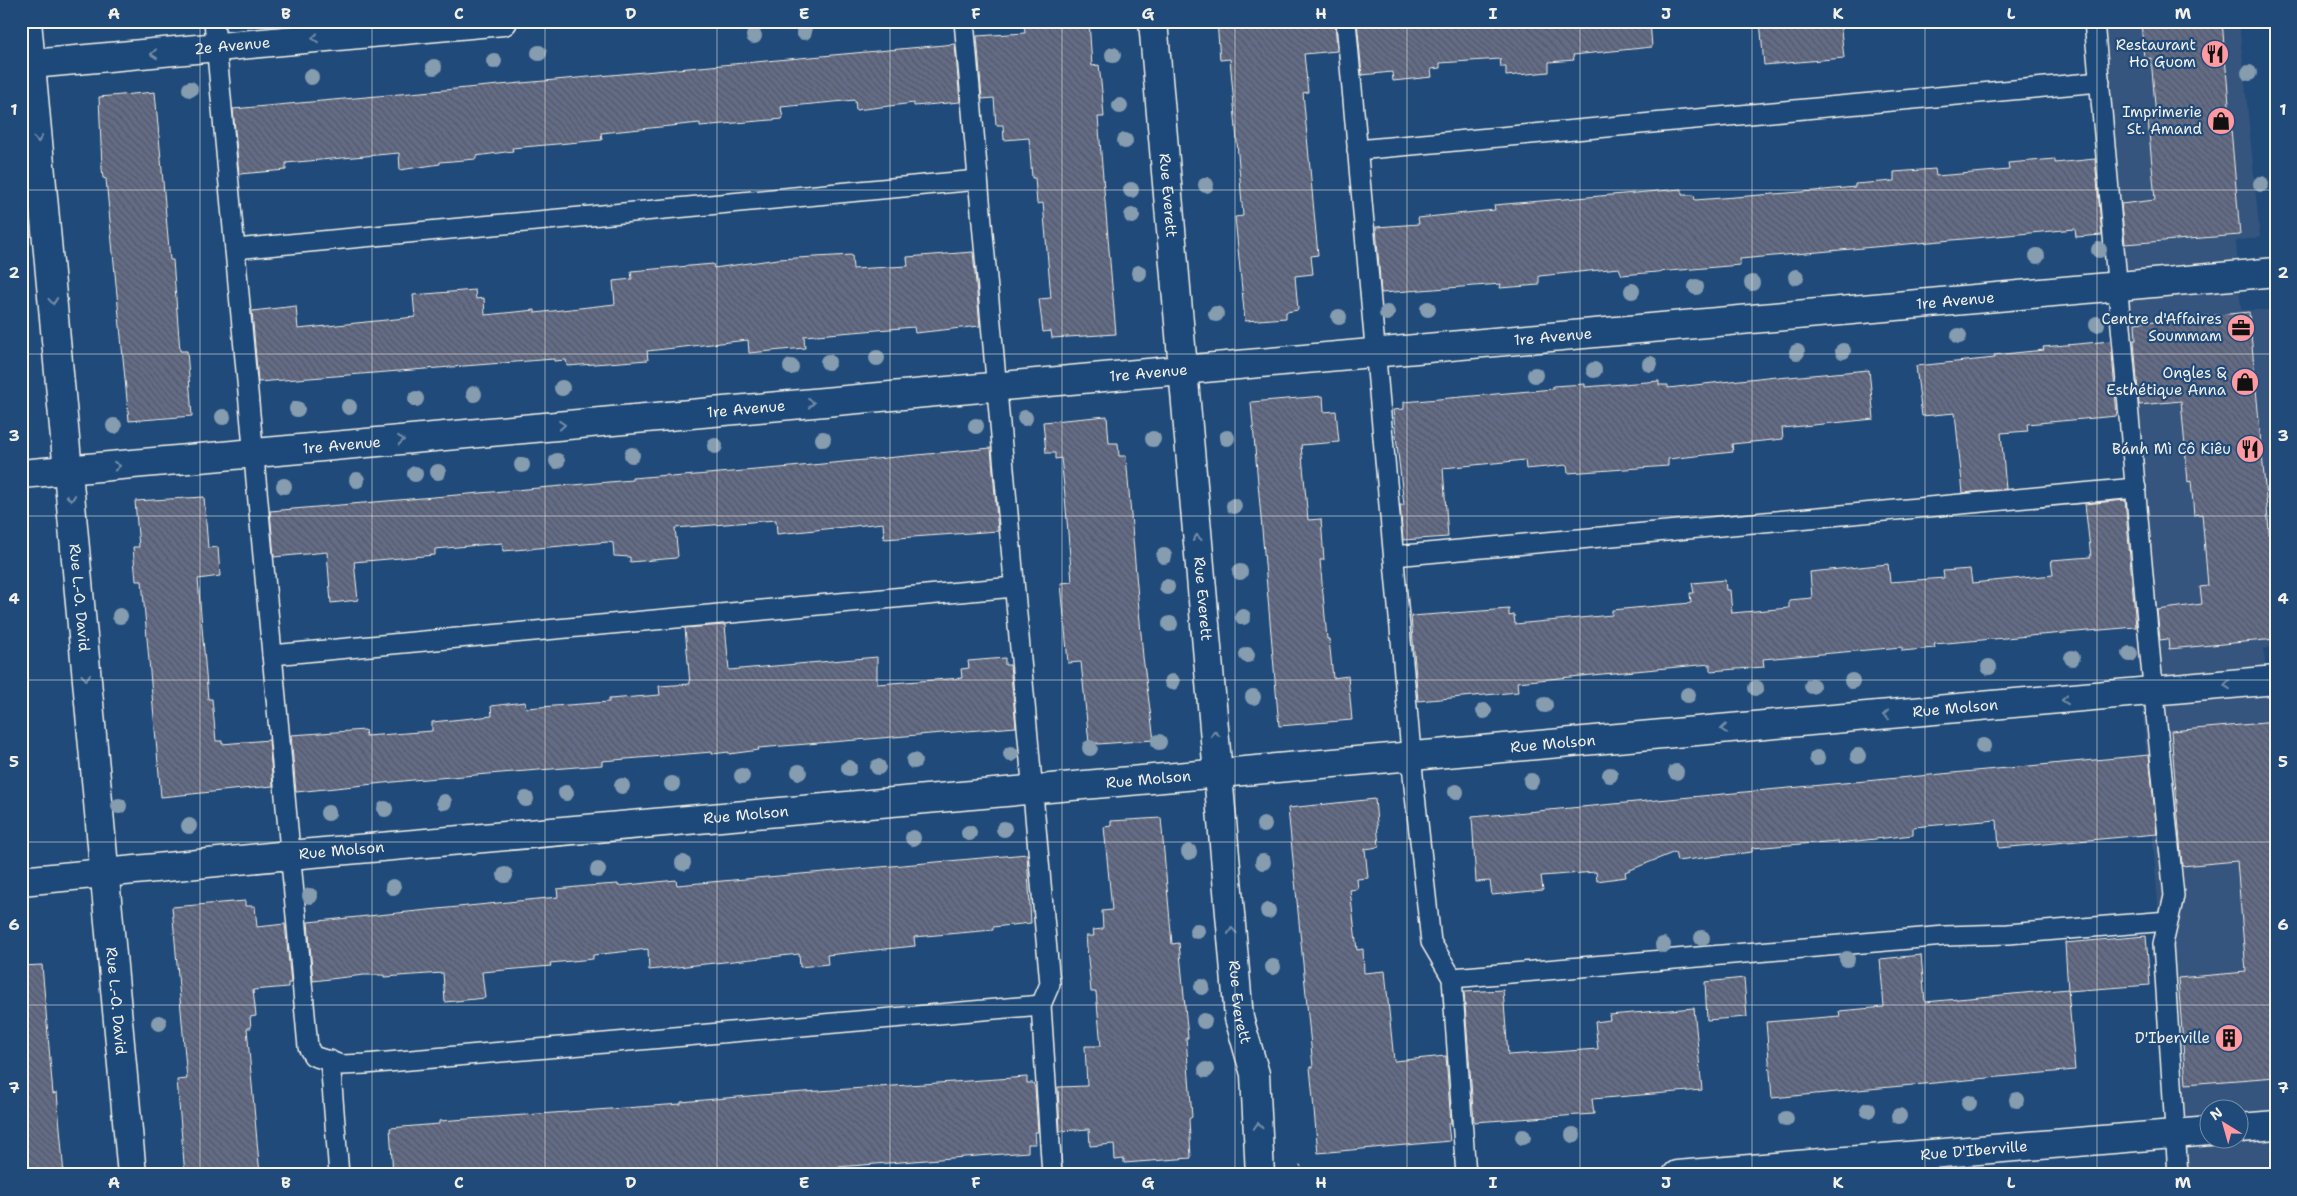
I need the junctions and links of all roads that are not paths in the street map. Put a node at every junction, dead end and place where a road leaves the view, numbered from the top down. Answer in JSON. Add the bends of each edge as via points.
{"nodes":[{"id":1,"x":27,"y":21,"type":"edge"},
{"id":2,"x":503,"y":21,"type":"edge"},
{"id":3,"x":964,"y":21,"type":"edge"},
{"id":4,"x":1153,"y":21,"type":"edge"},
{"id":5,"x":1346,"y":21,"type":"edge"},
{"id":6,"x":2094,"y":21,"type":"edge"},
{"id":7,"x":216,"y":34,"type":"edge"},
{"id":8,"x":26,"y":64,"type":"edge"},
{"id":9,"x":2100,"y":82,"type":"junction"},
{"id":10,"x":1357,"y":150,"type":"junction"},
{"id":11,"x":978,"y":180,"type":"junction"},
{"id":12,"x":235,"y":249,"type":"junction"},
{"id":13,"x":2276,"y":272,"type":"edge"},
{"id":14,"x":2117,"y":287,"type":"junction"},
{"id":15,"x":1375,"y":352,"type":"junction"},
{"id":16,"x":1183,"y":369,"type":"junction"},
{"id":17,"x":996,"y":386,"type":"junction"},
{"id":18,"x":254,"y":454,"type":"junction"},
{"id":19,"x":68,"y":470,"type":"junction"},
{"id":20,"x":21,"y":474,"type":"edge"},
{"id":21,"x":2136,"y":488,"type":"junction"},
{"id":22,"x":1394,"y":556,"type":"junction"},
{"id":23,"x":1014,"y":587,"type":"junction"},
{"id":24,"x":272,"y":655,"type":"junction"},
{"id":25,"x":2276,"y":680,"type":"edge"},
{"id":26,"x":2153,"y":692,"type":"junction"},
{"id":27,"x":1411,"y":756,"type":"junction"},
{"id":28,"x":1218,"y":774,"type":"junction"},
{"id":29,"x":1032,"y":791,"type":"junction"},
{"id":30,"x":290,"y":855,"type":"junction"},
{"id":31,"x":103,"y":874,"type":"junction"},
{"id":32,"x":21,"y":881,"type":"edge"},
{"id":33,"x":2168,"y":921,"type":"junction"},
{"id":34,"x":1452,"y":978,"type":"junction"},
{"id":35,"x":1041,"y":1005,"type":"junction"},
{"id":36,"x":330,"y":1060,"type":"junction"},
{"id":37,"x":2276,"y":1125,"type":"edge"},
{"id":38,"x":2250,"y":1127,"type":"edge"},
{"id":39,"x":2200,"y":1131,"type":"edge"},
{"id":40,"x":2176,"y":1133,"type":"junction"},
{"id":41,"x":132,"y":1175,"type":"edge"},
{"id":42,"x":339,"y":1175,"type":"edge"},
{"id":43,"x":1052,"y":1175,"type":"edge"},
{"id":44,"x":1260,"y":1175,"type":"edge"},
{"id":45,"x":1466,"y":1175,"type":"edge"},
{"id":46,"x":1677,"y":1175,"type":"edge"},
{"id":47,"x":2178,"y":1175,"type":"edge"}],
"edges":[{"from":1,"to":8,"type":"street","name":"Rue L.-O. David"},
{"from":2,"to":7,"type":"street","name":"2e Avenue","one_way":true},
{"from":3,"to":11,"type":"lane"},
{"from":4,"to":16,"type":"street","name":"Rue Everett"},
{"from":5,"to":10,"type":"lane"},
{"from":6,"to":9,"type":"lane"},
{"from":7,"to":8,"type":"street","name":"2e Avenue","one_way":true},
{"from":7,"to":12,"type":"lane"},
{"from":8,"to":19,"type":"street","name":"Rue L.-O. David","one_way":true},
{"from":9,"to":10,"type":"lane"},
{"from":9,"to":14,"type":"lane"},
{"from":10,"to":15,"type":"lane"},
{"from":11,"to":12,"type":"lane"},
{"from":11,"to":17,"type":"lane"},
{"from":12,"to":18,"type":"lane"},
{"from":13,"to":14,"type":"street","name":"1re Avenue"},
{"from":14,"to":15,"type":"street","name":"1re Avenue"},
{"from":14,"to":21,"type":"lane"},
{"from":15,"to":16,"type":"street","name":"1re Avenue"},
{"from":15,"to":22,"type":"lane"},
{"from":16,"to":17,"type":"street","name":"1re Avenue"},
{"from":28,"to":16,"type":"street","name":"Rue Everett","one_way":true},
{"from":18,"to":17,"type":"street","name":"1re Avenue","one_way":true},
{"from":17,"to":23,"type":"lane"},
{"from":19,"to":18,"type":"street","name":"1re Avenue","one_way":true},
{"from":18,"to":24,"type":"lane"},
{"from":19,"to":20,"type":"street","name":"1re Avenue"},
{"from":19,"to":31,"type":"street","name":"Rue L.-O. David","one_way":true},
{"from":21,"to":22,"type":"lane"},
{"from":21,"to":26,"type":"lane"},
{"from":22,"to":27,"type":"lane"},
{"from":23,"to":24,"type":"lane"},
{"from":23,"to":29,"type":"lane"},
{"from":24,"to":30,"type":"lane"},
{"from":25,"to":26,"type":"street","name":"Rue Molson","one_way":true},
{"from":26,"to":27,"type":"street","name":"Rue Molson","one_way":true},
{"from":26,"to":33,"type":"lane","via":[[2174,896]]},
{"from":27,"to":28,"type":"street","name":"Rue Molson"},
{"from":27,"to":34,"type":"lane","via":[[1431,942]]},
{"from":28,"to":29,"type":"street","name":"Rue Molson"},
{"from":44,"to":28,"type":"street","name":"Rue Everett","one_way":true,"via":[[1255,1074],[1239,1018]]},
{"from":29,"to":30,"type":"street","name":"Rue Molson"},
{"from":29,"to":35,"type":"lane","via":[[1050,984]]},
{"from":30,"to":31,"type":"street","name":"Rue Molson"},
{"from":30,"to":36,"type":"lane","via":[[308,1047],[313,1056]]},
{"from":31,"to":32,"type":"street","name":"Rue Molson"},
{"from":31,"to":41,"type":"street","name":"Rue L.-O. David"},
{"from":33,"to":34,"type":"lane","via":[[1945,936]]},
{"from":33,"to":40,"type":"lane","via":[[2163,944]]},
{"from":34,"to":45,"type":"lane"},
{"from":35,"to":36,"type":"lane","via":[[378,1063],[342,1064]]},
{"from":35,"to":43,"type":"lane"},
{"from":36,"to":42,"type":"lane"},
{"from":37,"to":38,"type":"street"},
{"from":39,"to":40,"type":"street","name":"Rue D'Iberville"},
{"from":40,"to":46,"type":"street","name":"Rue D'Iberville"},
{"from":40,"to":47,"type":"lane"}]}
